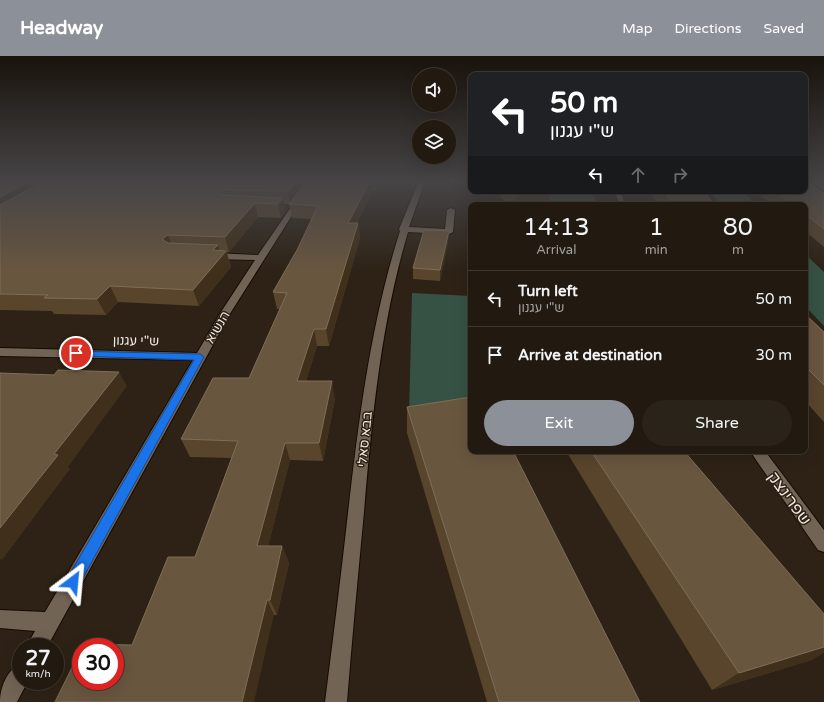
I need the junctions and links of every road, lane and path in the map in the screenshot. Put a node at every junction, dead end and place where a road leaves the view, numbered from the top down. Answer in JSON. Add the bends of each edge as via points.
{"nodes":[{"id":1,"x":288,"y":211,"type":"edge"},
{"id":2,"x":411,"y":211,"type":"edge"},
{"id":3,"x":451,"y":211,"type":"edge"},
{"id":4,"x":404,"y":229,"type":"junction"},
{"id":5,"x":206,"y":256,"type":"edge"},
{"id":6,"x":261,"y":258,"type":"junction"},
{"id":7,"x":0,"y":352,"type":"edge"},
{"id":8,"x":200,"y":357,"type":"junction"},
{"id":9,"x":759,"y":454,"type":"edge"},
{"id":10,"x":824,"y":544,"type":"edge"},
{"id":11,"x":0,"y":619,"type":"edge"},
{"id":12,"x":50,"y":622,"type":"junction"},
{"id":13,"x":41,"y":638,"type":"edge"},
{"id":14,"x":12,"y":690,"type":"edge"},
{"id":15,"x":5,"y":702,"type":"edge"},
{"id":16,"x":336,"y":702,"type":"edge"}],
"edges":[{"from":1,"to":6,"type":"street","name":"הנשיא"},
{"from":2,"to":4,"type":"street","name":"בבא סאלי"},
{"from":3,"to":4,"type":"street","via":[[449,232]]},
{"from":4,"to":16,"type":"street","name":"בבא סאלי","via":[[380,329],[366,412]]},
{"from":5,"to":6,"type":"street"},
{"from":6,"to":8,"type":"street","name":"הנשיא"},
{"from":7,"to":8,"type":"street","name":"ש\"י עגנון"},
{"from":8,"to":12,"type":"street","name":"הנשיא"},
{"from":9,"to":10,"type":"street","name":"שפרינצק"},
{"from":11,"to":12,"type":"street"},
{"from":12,"to":13,"type":"street","name":"הנשיא"},
{"from":14,"to":15,"type":"street"}]}
